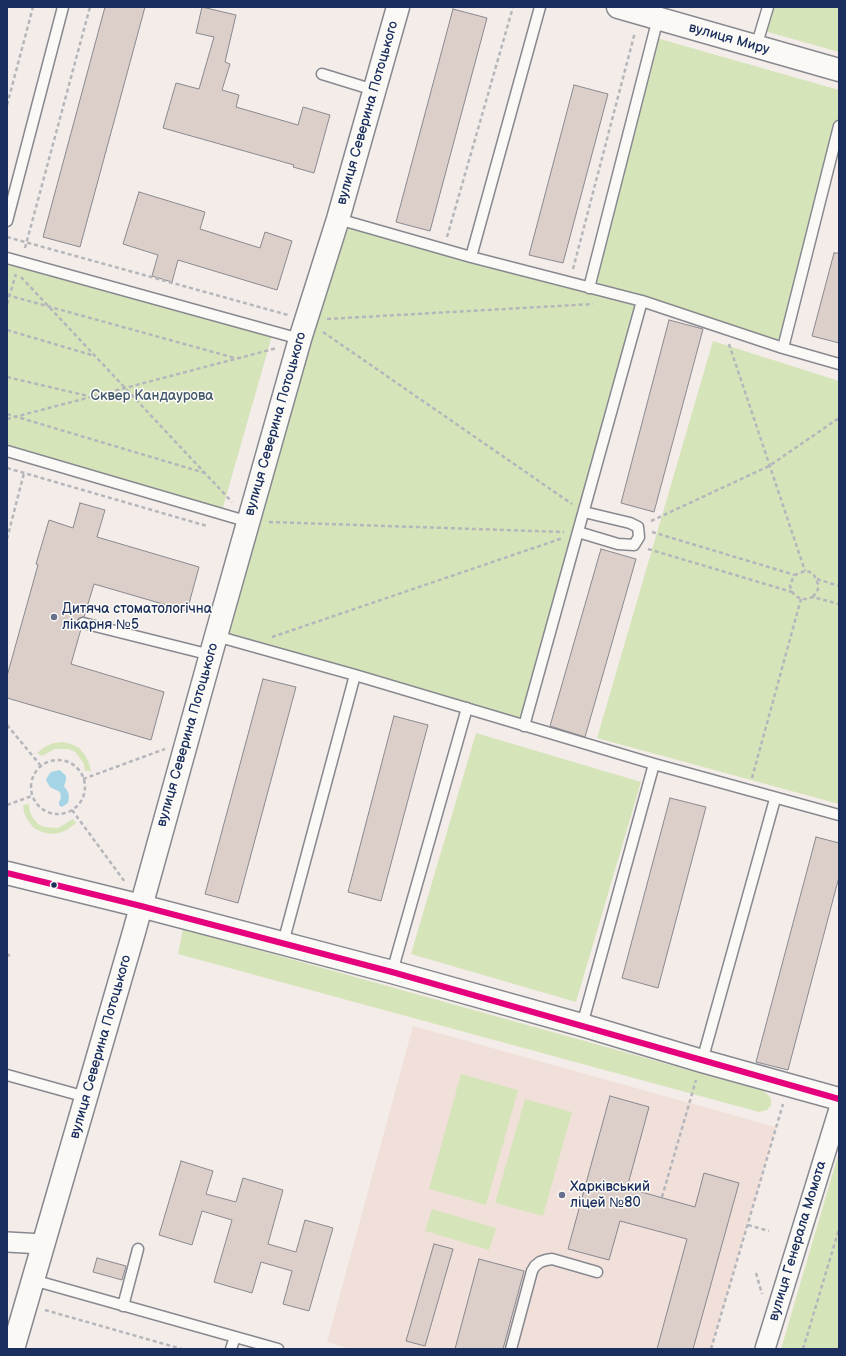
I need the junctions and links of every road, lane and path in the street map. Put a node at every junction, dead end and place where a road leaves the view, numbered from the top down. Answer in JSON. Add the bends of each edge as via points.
{"nodes":[{"id":1,"x":33,"y":7,"type":"edge"},
{"id":2,"x":63,"y":7,"type":"edge"},
{"id":3,"x":90,"y":7,"type":"edge"},
{"id":4,"x":398,"y":7,"type":"edge"},
{"id":5,"x":513,"y":7,"type":"edge"},
{"id":6,"x":540,"y":7,"type":"edge"},
{"id":7,"x":618,"y":7,"type":"edge"},
{"id":8,"x":768,"y":7,"type":"edge"},
{"id":9,"x":658,"y":18,"type":"junction"},
{"id":10,"x":636,"y":32,"type":"dead end"},
{"id":11,"x":756,"y":47,"type":"junction"},
{"id":12,"x":839,"y":70,"type":"edge"},
{"id":13,"x":322,"y":74,"type":"dead end"},
{"id":14,"x":374,"y":90,"type":"junction"},
{"id":15,"x":7,"y":105,"type":"edge"},
{"id":16,"x":839,"y":126,"type":"edge"},
{"id":17,"x":338,"y":219,"type":"junction"},
{"id":18,"x":7,"y":221,"type":"edge"},
{"id":19,"x":7,"y":237,"type":"edge"},
{"id":20,"x":26,"y":242,"type":"junction"},
{"id":21,"x":444,"y":249,"type":"junction"},
{"id":22,"x":471,"y":257,"type":"junction"},
{"id":23,"x":7,"y":258,"type":"edge"},
{"id":24,"x":20,"y":262,"type":"junction"},
{"id":25,"x":569,"y":283,"type":"junction"},
{"id":26,"x":589,"y":288,"type":"junction"},
{"id":27,"x":8,"y":295,"type":"edge"},
{"id":28,"x":642,"y":301,"type":"junction"},
{"id":29,"x":7,"y":304,"type":"edge"},
{"id":30,"x":594,"y":304,"type":"dead end"},
{"id":31,"x":49,"y":306,"type":"junction"},
{"id":32,"x":724,"y":328,"type":"junction"},
{"id":33,"x":7,"y":330,"type":"edge"},
{"id":34,"x":296,"y":335,"type":"junction"},
{"id":35,"x":783,"y":348,"type":"junction"},
{"id":36,"x":96,"y":356,"type":"junction"},
{"id":37,"x":236,"y":358,"type":"junction"},
{"id":38,"x":839,"y":364,"type":"edge"},
{"id":39,"x":7,"y":377,"type":"edge"},
{"id":40,"x":125,"y":388,"type":"junction"},
{"id":41,"x":90,"y":397,"type":"junction"},
{"id":42,"x":7,"y":414,"type":"edge"},
{"id":43,"x":16,"y":416,"type":"junction"},
{"id":44,"x":839,"y":418,"type":"edge"},
{"id":45,"x":7,"y":419,"type":"edge"},
{"id":46,"x":7,"y":451,"type":"edge"},
{"id":47,"x":29,"y":457,"type":"junction"},
{"id":48,"x":770,"y":466,"type":"junction"},
{"id":49,"x":7,"y":468,"type":"edge"},
{"id":50,"x":24,"y":473,"type":"junction"},
{"id":51,"x":205,"y":473,"type":"junction"},
{"id":52,"x":584,"y":512,"type":"junction"},
{"id":53,"x":242,"y":514,"type":"junction"},
{"id":54,"x":638,"y":527,"type":"junction"},
{"id":55,"x":212,"y":528,"type":"dead end"},
{"id":56,"x":578,"y":532,"type":"junction"},
{"id":57,"x":7,"y":539,"type":"edge"},
{"id":58,"x":634,"y":545,"type":"junction"},
{"id":59,"x":805,"y":572,"type":"junction"},
{"id":60,"x":795,"y":575,"type":"junction"},
{"id":61,"x":817,"y":579,"type":"junction"},
{"id":62,"x":839,"y":586,"type":"edge"},
{"id":63,"x":792,"y":592,"type":"junction"},
{"id":64,"x":813,"y":597,"type":"junction"},
{"id":65,"x":801,"y":599,"type":"junction"},
{"id":66,"x":839,"y":604,"type":"edge"},
{"id":67,"x":83,"y":623,"type":"dead end"},
{"id":68,"x":248,"y":645,"type":"junction"},
{"id":69,"x":213,"y":646,"type":"junction"},
{"id":70,"x":355,"y":675,"type":"junction"},
{"id":71,"x":467,"y":708,"type":"junction"},
{"id":72,"x":7,"y":725,"type":"edge"},
{"id":73,"x":524,"y":726,"type":"junction"},
{"id":74,"x":167,"y":748,"type":"dead end"},
{"id":75,"x":654,"y":764,"type":"junction"},
{"id":76,"x":41,"y":766,"type":"junction"},
{"id":77,"x":83,"y":778,"type":"junction"},
{"id":78,"x":748,"y":791,"type":"junction"},
{"id":79,"x":32,"y":796,"type":"junction"},
{"id":80,"x":775,"y":799,"type":"junction"},
{"id":81,"x":7,"y":805,"type":"edge"},
{"id":82,"x":72,"y":810,"type":"junction"},
{"id":83,"x":839,"y":816,"type":"edge"},
{"id":84,"x":7,"y":873,"type":"edge"},
{"id":85,"x":128,"y":885,"type":"dead end"},
{"id":86,"x":141,"y":906,"type":"junction"},
{"id":87,"x":283,"y":943,"type":"junction"},
{"id":88,"x":7,"y":954,"type":"edge"},
{"id":89,"x":7,"y":960,"type":"edge"},
{"id":90,"x":392,"y":972,"type":"junction"},
{"id":91,"x":582,"y":1025,"type":"junction"},
{"id":92,"x":700,"y":1067,"type":"junction"},
{"id":93,"x":7,"y":1075,"type":"edge"},
{"id":94,"x":86,"y":1097,"type":"junction"},
{"id":95,"x":785,"y":1097,"type":"dead end"},
{"id":96,"x":839,"y":1099,"type":"edge"},
{"id":97,"x":839,"y":1109,"type":"edge"},
{"id":98,"x":662,"y":1197,"type":"dead end"},
{"id":99,"x":748,"y":1225,"type":"junction"},
{"id":100,"x":839,"y":1229,"type":"edge"},
{"id":101,"x":768,"y":1231,"type":"dead end"},
{"id":102,"x":7,"y":1242,"type":"edge"},
{"id":103,"x":43,"y":1244,"type":"junction"},
{"id":104,"x":138,"y":1249,"type":"dead end"},
{"id":105,"x":597,"y":1272,"type":"dead end"},
{"id":106,"x":33,"y":1280,"type":"junction"},
{"id":107,"x":124,"y":1306,"type":"junction"},
{"id":108,"x":43,"y":1309,"type":"dead end"},
{"id":109,"x":234,"y":1337,"type":"junction"},
{"id":110,"x":13,"y":1349,"type":"edge"},
{"id":111,"x":182,"y":1349,"type":"edge"},
{"id":112,"x":232,"y":1349,"type":"edge"},
{"id":113,"x":278,"y":1349,"type":"edge"},
{"id":114,"x":511,"y":1349,"type":"edge"},
{"id":115,"x":711,"y":1349,"type":"edge"},
{"id":116,"x":765,"y":1349,"type":"edge"},
{"id":117,"x":803,"y":1349,"type":"edge"}],
"edges":[{"from":1,"to":15,"type":"path"},
{"from":2,"to":18,"type":"lane"},
{"from":3,"to":20,"type":"path"},
{"from":4,"to":14,"type":"street","name":"вулиця Северина Потоцького"},
{"from":5,"to":21,"type":"path"},
{"from":6,"to":22,"type":"lane"},
{"from":7,"to":9,"type":"street","name":"вулиця Миру"},
{"from":8,"to":11,"type":"lane"},
{"from":9,"to":11,"type":"street","name":"вулиця Миру"},
{"from":9,"to":26,"type":"lane"},
{"from":10,"to":25,"type":"path"},
{"from":11,"to":12,"type":"street","name":"вулиця Миру"},
{"from":13,"to":14,"type":"lane"},
{"from":14,"to":17,"type":"street","name":"вулиця Северина Потоцького"},
{"from":16,"to":35,"type":"lane"},
{"from":17,"to":21,"type":"lane"},
{"from":17,"to":34,"type":"street","name":"вулиця Северина Потоцького"},
{"from":19,"to":20,"type":"path"},
{"from":20,"to":24,"type":"path"},
{"from":20,"to":34,"type":"path"},
{"from":21,"to":22,"type":"lane"},
{"from":22,"to":25,"type":"lane"},
{"from":23,"to":24,"type":"lane"},
{"from":24,"to":34,"type":"lane"},
{"from":25,"to":26,"type":"lane"},
{"from":26,"to":28,"type":"lane"},
{"from":27,"to":29,"type":"path"},
{"from":27,"to":31,"type":"path"},
{"from":27,"to":31,"type":"path","via":[[17,273]]},
{"from":28,"to":32,"type":"lane"},
{"from":28,"to":52,"type":"lane"},
{"from":30,"to":34,"type":"path"},
{"from":31,"to":36,"type":"path"},
{"from":31,"to":37,"type":"path"},
{"from":32,"to":35,"type":"lane"},
{"from":32,"to":48,"type":"path"},
{"from":33,"to":36,"type":"path"},
{"from":34,"to":37,"type":"path"},
{"from":34,"to":52,"type":"path"},
{"from":34,"to":53,"type":"street","name":"вулиця Северина Потоцького"},
{"from":35,"to":38,"type":"lane"},
{"from":36,"to":40,"type":"path"},
{"from":37,"to":40,"type":"path"},
{"from":39,"to":41,"type":"path"},
{"from":40,"to":41,"type":"path"},
{"from":40,"to":51,"type":"path"},
{"from":41,"to":43,"type":"path"},
{"from":42,"to":43,"type":"path"},
{"from":43,"to":45,"type":"path"},
{"from":43,"to":51,"type":"path"},
{"from":44,"to":48,"type":"path"},
{"from":46,"to":47,"type":"lane"},
{"from":47,"to":50,"type":"path"},
{"from":47,"to":53,"type":"lane"},
{"from":48,"to":54,"type":"path"},
{"from":48,"to":59,"type":"path"},
{"from":49,"to":50,"type":"path"},
{"from":50,"to":55,"type":"path"},
{"from":50,"to":57,"type":"path"},
{"from":51,"to":53,"type":"path"},
{"from":52,"to":54,"type":"lane"},
{"from":52,"to":56,"type":"lane"},
{"from":53,"to":56,"type":"path"},
{"from":53,"to":69,"type":"street","name":"вулиця Северина Потоцького"},
{"from":54,"to":58,"type":"lane","via":[[639,537]]},
{"from":54,"to":60,"type":"path"},
{"from":56,"to":58,"type":"lane","via":[[618,544]]},
{"from":56,"to":68,"type":"path"},
{"from":56,"to":73,"type":"lane"},
{"from":58,"to":63,"type":"path"},
{"from":59,"to":60,"type":"path"},
{"from":59,"to":61,"type":"path","via":[[810,572]]},
{"from":60,"to":63,"type":"path","via":[[790,586]]},
{"from":61,"to":62,"type":"path"},
{"from":61,"to":64,"type":"path","via":[[818,589]]},
{"from":63,"to":65,"type":"path"},
{"from":64,"to":65,"type":"path"},
{"from":64,"to":66,"type":"path"},
{"from":65,"to":78,"type":"path"},
{"from":67,"to":69,"type":"lane"},
{"from":68,"to":69,"type":"lane"},
{"from":68,"to":70,"type":"lane"},
{"from":69,"to":86,"type":"street","name":"вулиця Северина Потоцького"},
{"from":70,"to":71,"type":"lane"},
{"from":70,"to":87,"type":"lane"},
{"from":71,"to":73,"type":"lane"},
{"from":71,"to":90,"type":"lane"},
{"from":72,"to":76,"type":"path"},
{"from":73,"to":75,"type":"lane"},
{"from":74,"to":77,"type":"path"},
{"from":75,"to":78,"type":"lane"},
{"from":75,"to":91,"type":"lane"},
{"from":76,"to":77,"type":"path","via":[[57,760],[66,761],[76,768]]},
{"from":76,"to":79,"type":"path","via":[[32,780]]},
{"from":77,"to":82,"type":"path","via":[[83,796]]},
{"from":78,"to":80,"type":"lane"},
{"from":79,"to":81,"type":"path"},
{"from":79,"to":82,"type":"path","via":[[36,803],[49,813],[65,813]]},
{"from":80,"to":83,"type":"lane"},
{"from":80,"to":92,"type":"lane"},
{"from":82,"to":85,"type":"path"},
{"from":84,"to":86,"type":"street"},
{"from":86,"to":87,"type":"street"},
{"from":86,"to":94,"type":"street","name":"вулиця Северина Потоцького"},
{"from":87,"to":90,"type":"street"},
{"from":88,"to":89,"type":"path"},
{"from":90,"to":91,"type":"street"},
{"from":91,"to":92,"type":"street"},
{"from":92,"to":96,"type":"street"},
{"from":92,"to":98,"type":"path"},
{"from":93,"to":94,"type":"lane"},
{"from":94,"to":103,"type":"street","name":"вулиця Северина Потоцького"},
{"from":95,"to":99,"type":"path"},
{"from":97,"to":116,"type":"street","name":"вулиця Генерала Момота"},
{"from":99,"to":101,"type":"path"},
{"from":99,"to":115,"type":"path"},
{"from":100,"to":117,"type":"path"},
{"from":102,"to":103,"type":"street"},
{"from":103,"to":106,"type":"street","name":"вулиця Северина Потоцького"},
{"from":104,"to":107,"type":"lane"},
{"from":105,"to":114,"type":"lane","via":[[552,1259],[535,1266]]},
{"from":106,"to":107,"type":"lane"},
{"from":106,"to":110,"type":"street","name":"вулиця Северина Потоцького"},
{"from":107,"to":109,"type":"lane"},
{"from":108,"to":111,"type":"path"},
{"from":109,"to":112,"type":"lane"},
{"from":109,"to":113,"type":"lane"}]}
